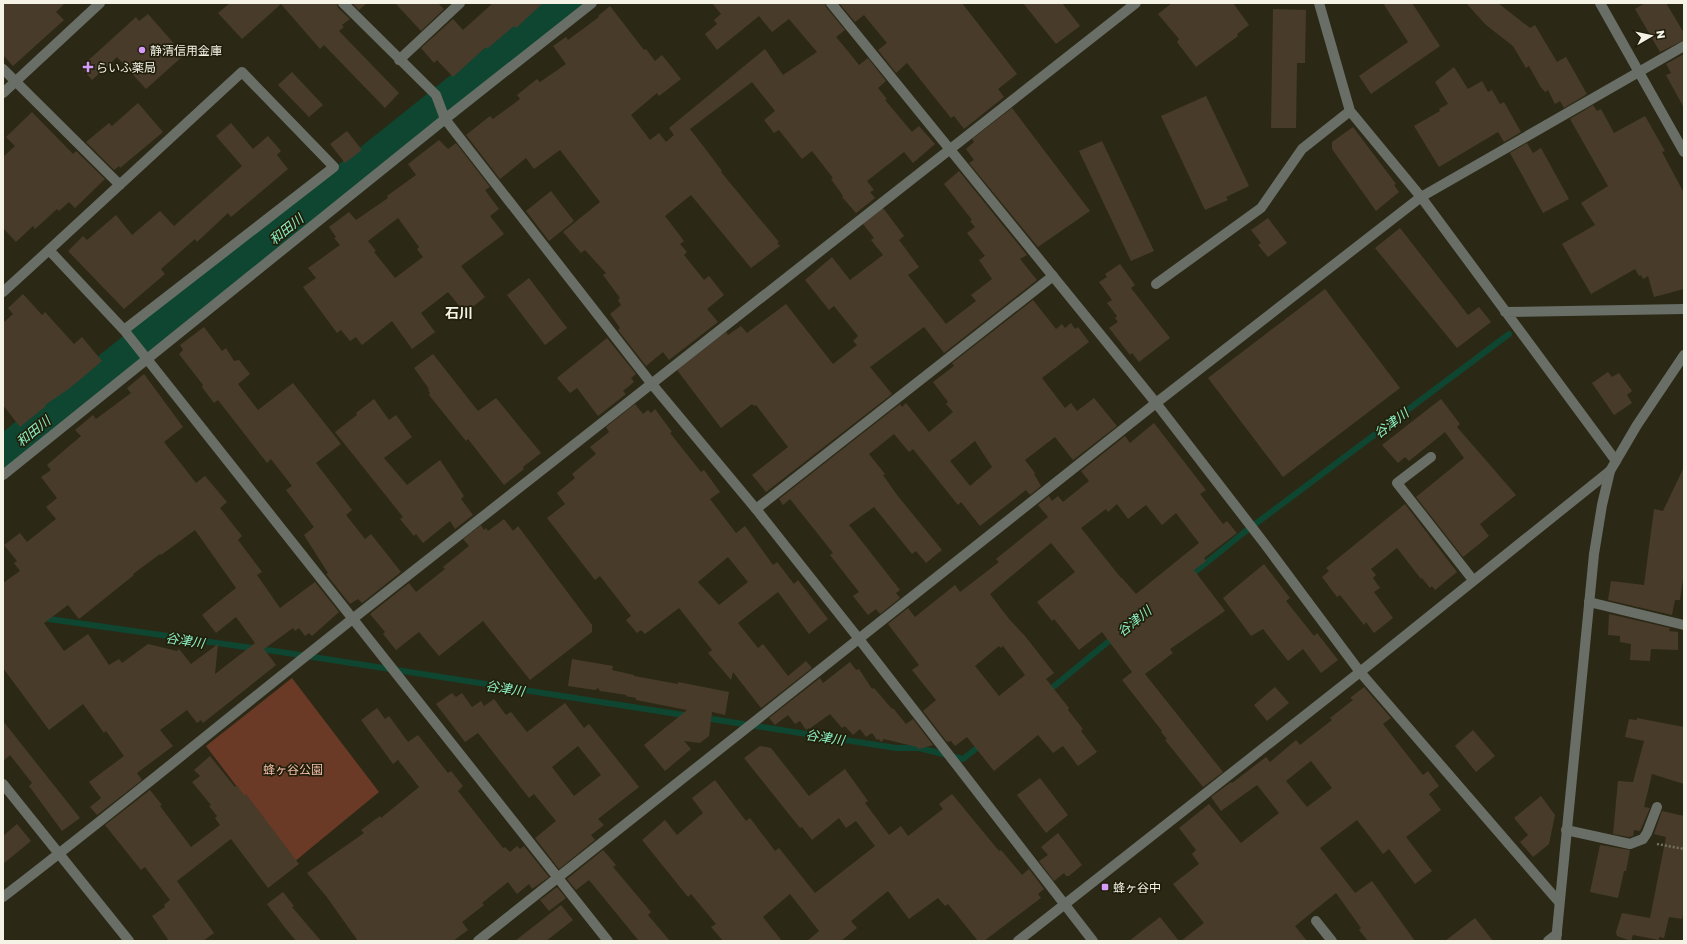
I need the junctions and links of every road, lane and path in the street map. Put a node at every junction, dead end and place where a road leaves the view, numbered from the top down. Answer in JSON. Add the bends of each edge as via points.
{"nodes":[{"id":1,"x":100,"y":3,"type":"edge"},
{"id":2,"x":343,"y":3,"type":"edge"},
{"id":3,"x":460,"y":3,"type":"edge"},
{"id":4,"x":592,"y":3,"type":"edge"},
{"id":5,"x":831,"y":3,"type":"edge"},
{"id":6,"x":1136,"y":3,"type":"edge"},
{"id":7,"x":1319,"y":3,"type":"edge"},
{"id":8,"x":1600,"y":3,"type":"edge"},
{"id":9,"x":1684,"y":46,"type":"edge"},
{"id":10,"x":399,"y":60,"type":"junction"},
{"id":11,"x":3,"y":69,"type":"edge"},
{"id":12,"x":1638,"y":72,"type":"junction"},
{"id":13,"x":15,"y":82,"type":"junction"},
{"id":14,"x":3,"y":92,"type":"edge"},
{"id":15,"x":1350,"y":111,"type":"junction"},
{"id":16,"x":443,"y":114,"type":"junction"},
{"id":17,"x":949,"y":148,"type":"junction"},
{"id":18,"x":1684,"y":152,"type":"edge"},
{"id":19,"x":120,"y":185,"type":"junction"},
{"id":20,"x":1421,"y":197,"type":"junction"},
{"id":21,"x":49,"y":250,"type":"junction"},
{"id":22,"x":1053,"y":276,"type":"junction"},
{"id":23,"x":1156,"y":284,"type":"dead end"},
{"id":24,"x":3,"y":292,"type":"edge"},
{"id":25,"x":1684,"y":309,"type":"edge"},
{"id":26,"x":1505,"y":312,"type":"junction"},
{"id":27,"x":124,"y":330,"type":"junction"},
{"id":28,"x":1684,"y":355,"type":"edge"},
{"id":29,"x":146,"y":358,"type":"junction"},
{"id":30,"x":651,"y":383,"type":"junction"},
{"id":31,"x":1156,"y":403,"type":"junction"},
{"id":32,"x":1431,"y":457,"type":"dead end"},
{"id":33,"x":1616,"y":461,"type":"junction"},
{"id":34,"x":1610,"y":471,"type":"junction"},
{"id":35,"x":3,"y":475,"type":"edge"},
{"id":36,"x":756,"y":510,"type":"junction"},
{"id":37,"x":1473,"y":580,"type":"junction"},
{"id":38,"x":1589,"y":602,"type":"junction"},
{"id":39,"x":352,"y":619,"type":"junction"},
{"id":40,"x":1684,"y":625,"type":"edge"},
{"id":41,"x":859,"y":639,"type":"junction"},
{"id":42,"x":1360,"y":672,"type":"junction"},
{"id":43,"x":3,"y":784,"type":"edge"},
{"id":44,"x":1657,"y":807,"type":"dead end"},
{"id":45,"x":1566,"y":830,"type":"junction"},
{"id":46,"x":1643,"y":839,"type":"junction"},
{"id":47,"x":1684,"y":849,"type":"edge"},
{"id":48,"x":60,"y":853,"type":"junction"},
{"id":49,"x":557,"y":878,"type":"junction"},
{"id":50,"x":3,"y":897,"type":"edge"},
{"id":51,"x":1559,"y":902,"type":"junction"},
{"id":52,"x":1064,"y":904,"type":"junction"},
{"id":53,"x":1316,"y":921,"type":"dead end"},
{"id":54,"x":1557,"y":937,"type":"edge"},
{"id":55,"x":129,"y":941,"type":"edge"},
{"id":56,"x":478,"y":941,"type":"edge"},
{"id":57,"x":608,"y":941,"type":"edge"},
{"id":58,"x":1018,"y":941,"type":"edge"},
{"id":59,"x":1093,"y":941,"type":"edge"},
{"id":60,"x":1332,"y":941,"type":"edge"},
{"id":61,"x":1548,"y":941,"type":"edge"}],
"edges":[{"from":1,"to":13,"type":"street"},
{"from":2,"to":10,"type":"street"},
{"from":3,"to":10,"type":"street"},
{"from":4,"to":16,"type":"street"},
{"from":5,"to":17,"type":"street"},
{"from":6,"to":17,"type":"street"},
{"from":7,"to":15,"type":"street"},
{"from":8,"to":12,"type":"street"},
{"from":9,"to":12,"type":"street"},
{"from":10,"to":16,"type":"street","via":[[436,95]]},
{"from":11,"to":13,"type":"street"},
{"from":12,"to":18,"type":"street"},
{"from":12,"to":20,"type":"street"},
{"from":13,"to":14,"type":"street"},
{"from":13,"to":19,"type":"street"},
{"from":15,"to":20,"type":"street"},
{"from":15,"to":23,"type":"street","via":[[1302,149],[1261,208]]},
{"from":16,"to":29,"type":"street"},
{"from":16,"to":30,"type":"street"},
{"from":17,"to":22,"type":"street"},
{"from":17,"to":30,"type":"street"},
{"from":19,"to":21,"type":"street"},
{"from":19,"to":27,"type":"street","via":[[242,72],[334,167]]},
{"from":20,"to":26,"type":"street"},
{"from":20,"to":31,"type":"street"},
{"from":21,"to":24,"type":"street"},
{"from":21,"to":27,"type":"street"},
{"from":22,"to":31,"type":"street"},
{"from":22,"to":36,"type":"street"},
{"from":25,"to":26,"type":"street"},
{"from":26,"to":33,"type":"street"},
{"from":27,"to":29,"type":"street"},
{"from":28,"to":33,"type":"street"},
{"from":29,"to":35,"type":"street"},
{"from":29,"to":39,"type":"street"},
{"from":30,"to":36,"type":"street"},
{"from":30,"to":39,"type":"street"},
{"from":31,"to":41,"type":"street"},
{"from":31,"to":42,"type":"street"},
{"from":32,"to":37,"type":"street","via":[[1397,483]]},
{"from":33,"to":34,"type":"street"},
{"from":34,"to":37,"type":"street"},
{"from":34,"to":38,"type":"street","via":[[1595,547]]},
{"from":36,"to":41,"type":"street"},
{"from":37,"to":42,"type":"street"},
{"from":38,"to":40,"type":"street"},
{"from":38,"to":45,"type":"street"},
{"from":39,"to":48,"type":"street"},
{"from":39,"to":49,"type":"street"},
{"from":41,"to":49,"type":"street"},
{"from":41,"to":52,"type":"street"},
{"from":42,"to":51,"type":"street"},
{"from":42,"to":52,"type":"street"},
{"from":43,"to":48,"type":"street"},
{"from":44,"to":46,"type":"street"},
{"from":45,"to":46,"type":"street","via":[[1630,844]]},
{"from":45,"to":51,"type":"street"},
{"from":46,"to":47,"type":"path"},
{"from":48,"to":50,"type":"street"},
{"from":48,"to":55,"type":"street"},
{"from":49,"to":56,"type":"street"},
{"from":49,"to":57,"type":"street"},
{"from":51,"to":54,"type":"street"},
{"from":52,"to":58,"type":"street"},
{"from":52,"to":59,"type":"street"},
{"from":53,"to":60,"type":"street"},
{"from":54,"to":61,"type":"street"}]}
